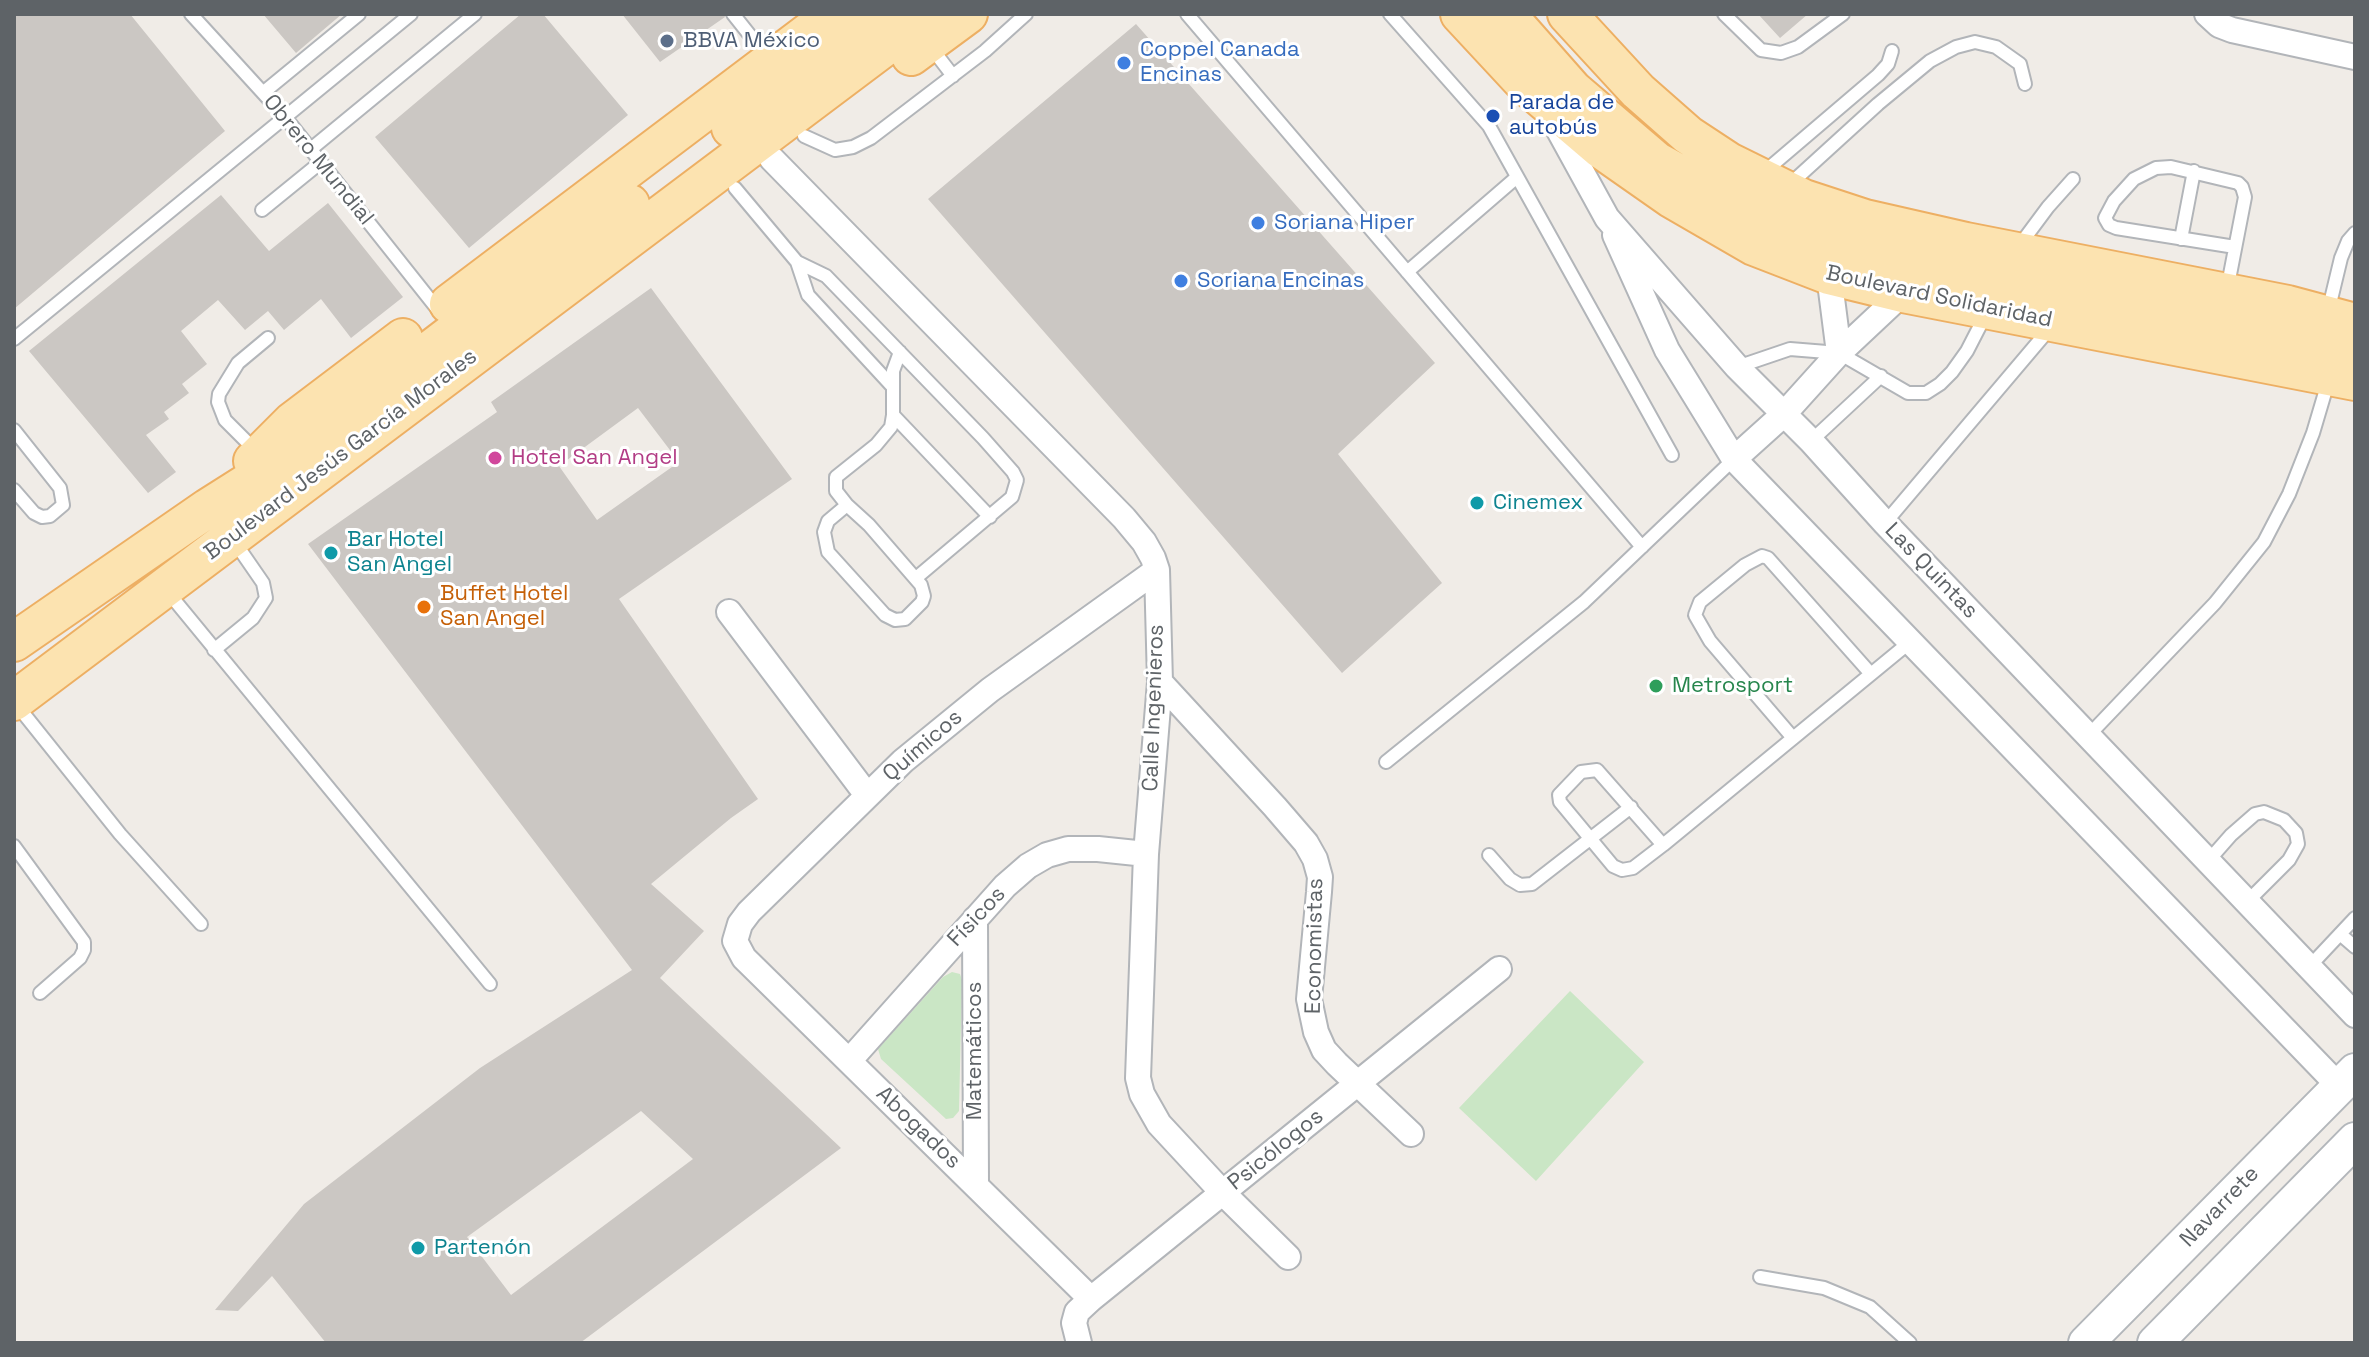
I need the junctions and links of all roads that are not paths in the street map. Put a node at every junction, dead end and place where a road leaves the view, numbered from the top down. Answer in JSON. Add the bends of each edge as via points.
{"nodes":[{"id":1,"x":191,"y":14,"type":"edge"},
{"id":2,"x":359,"y":14,"type":"edge"},
{"id":3,"x":411,"y":14,"type":"edge"},
{"id":4,"x":475,"y":14,"type":"edge"},
{"id":5,"x":733,"y":14,"type":"edge"},
{"id":6,"x":833,"y":14,"type":"edge"},
{"id":7,"x":881,"y":14,"type":"edge"},
{"id":8,"x":968,"y":14,"type":"edge"},
{"id":9,"x":1026,"y":14,"type":"edge"},
{"id":10,"x":1187,"y":14,"type":"edge"},
{"id":11,"x":1390,"y":14,"type":"edge"},
{"id":12,"x":1460,"y":14,"type":"edge"},
{"id":13,"x":1506,"y":14,"type":"edge"},
{"id":14,"x":1567,"y":14,"type":"edge"},
{"id":15,"x":1724,"y":14,"type":"edge"},
{"id":16,"x":1843,"y":14,"type":"edge"},
{"id":17,"x":2208,"y":15,"type":"edge"},
{"id":18,"x":928,"y":29,"type":"edge"},
{"id":19,"x":1892,"y":51,"type":"dead end"},
{"id":20,"x":2355,"y":57,"type":"edge"},
{"id":21,"x":771,"y":61,"type":"junction"},
{"id":22,"x":953,"y":76,"type":"junction"},
{"id":23,"x":2025,"y":84,"type":"dead end"},
{"id":24,"x":264,"y":92,"type":"junction"},
{"id":25,"x":1542,"y":100,"type":"junction"},
{"id":26,"x":285,"y":117,"type":"junction"},
{"id":27,"x":804,"y":136,"type":"junction"},
{"id":28,"x":311,"y":149,"type":"junction"},
{"id":29,"x":772,"y":159,"type":"junction"},
{"id":30,"x":321,"y":162,"type":"junction"},
{"id":31,"x":2194,"y":171,"type":"junction"},
{"id":32,"x":1517,"y":177,"type":"junction"},
{"id":33,"x":2073,"y":179,"type":"dead end"},
{"id":34,"x":1770,"y":184,"type":"junction"},
{"id":35,"x":735,"y":188,"type":"junction"},
{"id":36,"x":659,"y":198,"type":"junction"},
{"id":37,"x":262,"y":210,"type":"dead end"},
{"id":38,"x":1607,"y":218,"type":"junction"},
{"id":39,"x":2355,"y":233,"type":"edge"},
{"id":40,"x":2181,"y":239,"type":"junction"},
{"id":41,"x":2235,"y":247,"type":"junction"},
{"id":42,"x":2015,"y":252,"type":"junction"},
{"id":43,"x":797,"y":262,"type":"junction"},
{"id":44,"x":1407,"y":272,"type":"junction"},
{"id":45,"x":1829,"y":275,"type":"junction"},
{"id":46,"x":1903,"y":293,"type":"junction"},
{"id":47,"x":2226,"y":293,"type":"junction"},
{"id":48,"x":1988,"y":310,"type":"junction"},
{"id":49,"x":439,"y":311,"type":"junction"},
{"id":50,"x":2341,"y":319,"type":"edge"},
{"id":51,"x":2055,"y":322,"type":"junction"},
{"id":52,"x":268,"y":338,"type":"dead end"},
{"id":53,"x":14,"y":339,"type":"edge"},
{"id":54,"x":2355,"y":343,"type":"edge"},
{"id":55,"x":900,"y":352,"type":"junction"},
{"id":56,"x":1839,"y":353,"type":"junction"},
{"id":57,"x":1737,"y":367,"type":"junction"},
{"id":58,"x":1881,"y":376,"type":"junction"},
{"id":59,"x":2342,"y":379,"type":"edge"},
{"id":60,"x":891,"y":385,"type":"junction"},
{"id":61,"x":1784,"y":414,"type":"junction"},
{"id":62,"x":893,"y":415,"type":"junction"},
{"id":63,"x":14,"y":430,"type":"edge"},
{"id":64,"x":1811,"y":441,"type":"junction"},
{"id":65,"x":1672,"y":455,"type":"dead end"},
{"id":66,"x":1734,"y":459,"type":"junction"},
{"id":67,"x":265,"y":463,"type":"junction"},
{"id":68,"x":14,"y":490,"type":"edge"},
{"id":69,"x":847,"y":505,"type":"junction"},
{"id":70,"x":990,"y":517,"type":"junction"},
{"id":71,"x":1885,"y":523,"type":"junction"},
{"id":72,"x":234,"y":542,"type":"junction"},
{"id":73,"x":1642,"y":547,"type":"junction"},
{"id":74,"x":1157,"y":570,"type":"junction"},
{"id":75,"x":916,"y":578,"type":"junction"},
{"id":76,"x":174,"y":581,"type":"junction"},
{"id":77,"x":729,"y":612,"type":"dead end"},
{"id":78,"x":16,"y":637,"type":"edge"},
{"id":79,"x":1910,"y":642,"type":"junction"},
{"id":80,"x":214,"y":650,"type":"junction"},
{"id":81,"x":1871,"y":674,"type":"junction"},
{"id":82,"x":1160,"y":682,"type":"junction"},
{"id":83,"x":14,"y":701,"type":"edge"},
{"id":84,"x":2089,"y":735,"type":"junction"},
{"id":85,"x":1793,"y":738,"type":"junction"},
{"id":86,"x":1386,"y":762,"type":"dead end"},
{"id":87,"x":867,"y":795,"type":"junction"},
{"id":88,"x":1631,"y":807,"type":"junction"},
{"id":89,"x":1590,"y":839,"type":"junction"},
{"id":90,"x":1663,"y":845,"type":"junction"},
{"id":91,"x":14,"y":846,"type":"edge"},
{"id":92,"x":1146,"y":854,"type":"junction"},
{"id":93,"x":1489,"y":855,"type":"dead end"},
{"id":94,"x":2209,"y":860,"type":"junction"},
{"id":95,"x":2248,"y":901,"type":"junction"},
{"id":96,"x":2355,"y":918,"type":"edge"},
{"id":97,"x":975,"y":919,"type":"junction"},
{"id":98,"x":201,"y":924,"type":"dead end"},
{"id":99,"x":2340,"y":934,"type":"junction"},
{"id":100,"x":2355,"y":947,"type":"edge"},
{"id":101,"x":744,"y":958,"type":"joint"},
{"id":102,"x":2309,"y":967,"type":"junction"},
{"id":103,"x":1499,"y":969,"type":"dead end"},
{"id":104,"x":490,"y":984,"type":"dead end"},
{"id":105,"x":40,"y":993,"type":"dead end"},
{"id":106,"x":2355,"y":1015,"type":"edge"},
{"id":107,"x":849,"y":1061,"type":"junction"},
{"id":108,"x":1357,"y":1084,"type":"junction"},
{"id":109,"x":2350,"y":1086,"type":"edge"},
{"id":110,"x":1411,"y":1134,"type":"dead end"},
{"id":111,"x":2355,"y":1140,"type":"edge"},
{"id":112,"x":976,"y":1184,"type":"junction"},
{"id":113,"x":1223,"y":1193,"type":"junction"},
{"id":114,"x":1288,"y":1257,"type":"dead end"},
{"id":115,"x":1760,"y":1277,"type":"dead end"},
{"id":116,"x":1091,"y":1299,"type":"junction"},
{"id":117,"x":1079,"y":1343,"type":"edge"},
{"id":118,"x":1910,"y":1343,"type":"edge"},
{"id":119,"x":2086,"y":1343,"type":"edge"},
{"id":120,"x":2155,"y":1343,"type":"edge"}],
"edges":[{"from":1,"to":24,"type":"lane","name":"Obrero Mundial"},
{"from":2,"to":24,"type":"lane"},
{"from":3,"to":26,"type":"lane"},
{"from":4,"to":28,"type":"lane"},
{"from":5,"to":21,"type":"lane"},
{"from":6,"to":21,"type":"main road"},
{"from":7,"to":36,"type":"main road"},
{"from":8,"to":18,"type":"main road"},
{"from":9,"to":22,"type":"lane"},
{"from":10,"to":44,"type":"lane"},
{"from":11,"to":32,"type":"lane","via":[[1489,126]]},
{"from":12,"to":25,"type":"main road","name":"Boulevard Solidaridad"},
{"from":13,"to":54,"type":"main road","via":[[1573,90],[1656,161],[1764,217],[1883,255]]},
{"from":14,"to":34,"type":"main road","via":[[1663,114]]},
{"from":15,"to":16,"type":"lane","via":[[1770,53],[1798,47]]},
{"from":17,"to":20,"type":"street","via":[[2219,25],[2253,36]]},
{"from":18,"to":22,"type":"lane"},
{"from":18,"to":27,"type":"main road"},
{"from":18,"to":36,"type":"main road"},
{"from":19,"to":34,"type":"lane","via":[[1878,75]]},
{"from":21,"to":49,"type":"main road"},
{"from":22,"to":27,"type":"lane","via":[[853,147],[835,150]]},
{"from":23,"to":34,"type":"lane","via":[[2020,64],[1996,47],[1975,42],[1946,51]]},
{"from":24,"to":26,"type":"lane","name":"Obrero Mundial"},
{"from":25,"to":38,"type":"street","name":"Las Quintas"},
{"from":25,"to":45,"type":"main road","name":"Boulevard Solidaridad","via":[[1601,149],[1704,219],[1754,246]]},
{"from":26,"to":28,"type":"lane","name":"Obrero Mundial"},
{"from":26,"to":53,"type":"lane"},
{"from":27,"to":29,"type":"main road"},
{"from":28,"to":30,"type":"lane","name":"Obrero Mundial"},
{"from":29,"to":35,"type":"main road"},
{"from":29,"to":74,"type":"street","name":"Calle Ingenieros","via":[[1124,518],[1144,542]]},
{"from":30,"to":37,"type":"lane"},
{"from":30,"to":49,"type":"lane","name":"Obrero Mundial"},
{"from":31,"to":40,"type":"lane"},
{"from":31,"to":40,"type":"lane","via":[[2171,167],[2144,172],[2114,201],[2105,218],[2116,228]]},
{"from":31,"to":41,"type":"lane","via":[[2242,187],[2245,197]]},
{"from":32,"to":44,"type":"lane"},
{"from":32,"to":65,"type":"lane"},
{"from":33,"to":42,"type":"lane"},
{"from":34,"to":42,"type":"main road","via":[[1865,219]]},
{"from":35,"to":43,"type":"lane"},
{"from":35,"to":72,"type":"main road","via":[[397,442]]},
{"from":36,"to":67,"type":"main road","name":"Boulevard Jesús García Morales"},
{"from":36,"to":72,"type":"main road","name":"Boulevard Jesús García Morales"},
{"from":38,"to":57,"type":"street","name":"Las Quintas"},
{"from":38,"to":66,"type":"street","via":[[1667,350]]},
{"from":39,"to":50,"type":"lane","via":[[2341,258]]},
{"from":40,"to":41,"type":"lane"},
{"from":41,"to":47,"type":"lane"},
{"from":42,"to":47,"type":"main road"},
{"from":43,"to":55,"type":"lane","via":[[826,276]]},
{"from":43,"to":60,"type":"lane","via":[[808,295]]},
{"from":44,"to":73,"type":"lane"},
{"from":45,"to":46,"type":"main road","name":"Boulevard Solidaridad"},
{"from":45,"to":56,"type":"street"},
{"from":46,"to":48,"type":"main road","name":"Boulevard Solidaridad"},
{"from":46,"to":56,"type":"street"},
{"from":47,"to":50,"type":"main road"},
{"from":48,"to":51,"type":"main road","name":"Boulevard Solidaridad"},
{"from":48,"to":58,"type":"lane","via":[[1967,351],[1933,389],[1908,393]]},
{"from":49,"to":67,"type":"main road","via":[[292,422]]},
{"from":51,"to":59,"type":"main road","name":"Boulevard Solidaridad"},
{"from":51,"to":71,"type":"lane"},
{"from":52,"to":67,"type":"lane","via":[[230,373],[218,402],[225,420]]},
{"from":55,"to":60,"type":"lane"},
{"from":55,"to":70,"type":"lane","via":[[1013,472],[1017,480],[1012,497]]},
{"from":56,"to":57,"type":"lane","via":[[1790,349]]},
{"from":56,"to":58,"type":"lane"},
{"from":56,"to":61,"type":"street"},
{"from":57,"to":61,"type":"street","name":"Las Quintas"},
{"from":58,"to":64,"type":"lane"},
{"from":59,"to":84,"type":"lane","via":[[2264,542],[2215,603]]},
{"from":60,"to":62,"type":"lane"},
{"from":61,"to":64,"type":"street","name":"Las Quintas"},
{"from":61,"to":66,"type":"street"},
{"from":62,"to":69,"type":"lane","via":[[891,427],[876,445],[836,477],[836,491]]},
{"from":62,"to":70,"type":"lane"},
{"from":63,"to":68,"type":"lane","via":[[60,488],[63,505],[42,517]]},
{"from":64,"to":71,"type":"street","name":"Las Quintas"},
{"from":66,"to":73,"type":"lane"},
{"from":66,"to":79,"type":"street"},
{"from":67,"to":78,"type":"main road","name":"Boulevard Jesús García Morales","via":[[208,508]]},
{"from":69,"to":75,"type":"lane"},
{"from":69,"to":75,"type":"lane","via":[[828,521],[824,532],[828,552],[854,584],[898,621],[922,602]]},
{"from":70,"to":75,"type":"lane"},
{"from":71,"to":84,"type":"street","name":"Las Quintas"},
{"from":72,"to":76,"type":"main road"},
{"from":72,"to":80,"type":"lane","via":[[263,583],[266,598],[253,618]]},
{"from":73,"to":86,"type":"lane","via":[[1584,602]]},
{"from":74,"to":82,"type":"street","name":"Calle Ingenieros"},
{"from":74,"to":87,"type":"street","name":"Químicos","via":[[990,690]]},
{"from":76,"to":80,"type":"lane"},
{"from":76,"to":83,"type":"main road"},
{"from":77,"to":87,"type":"street"},
{"from":79,"to":81,"type":"lane"},
{"from":79,"to":109,"type":"street"},
{"from":80,"to":104,"type":"lane"},
{"from":81,"to":85,"type":"lane"},
{"from":81,"to":85,"type":"lane","via":[[1768,558],[1745,565],[1700,602],[1695,615],[1710,641]]},
{"from":82,"to":92,"type":"street","name":"Calle Ingenieros"},
{"from":82,"to":108,"type":"street","name":"Economistas","via":[[1296,831],[1315,859],[1320,877],[1311,1016],[1324,1050]]},
{"from":83,"to":98,"type":"lane","via":[[120,834]]},
{"from":84,"to":94,"type":"street","name":"Las Quintas"},
{"from":85,"to":90,"type":"lane"},
{"from":87,"to":101,"type":"street","name":"Químicos","via":[[749,912],[735,941]]},
{"from":88,"to":89,"type":"lane"},
{"from":88,"to":89,"type":"lane","via":[[1597,770],[1581,772],[1559,795]]},
{"from":88,"to":90,"type":"lane"},
{"from":89,"to":90,"type":"lane","via":[[1622,870],[1633,868]]},
{"from":89,"to":93,"type":"lane","via":[[1532,884],[1510,879]]},
{"from":91,"to":105,"type":"lane","via":[[84,942],[80,958]]},
{"from":92,"to":97,"type":"street","name":"Físicos","via":[[1068,849],[1047,855],[1005,886]]},
{"from":92,"to":113,"type":"street","name":"Calle Ingenieros","via":[[1138,1078],[1159,1124]]},
{"from":94,"to":95,"type":"street","name":"Las Quintas"},
{"from":94,"to":95,"type":"lane","via":[[2255,814],[2284,820],[2298,844]]},
{"from":95,"to":102,"type":"street","name":"Las Quintas"},
{"from":96,"to":99,"type":"lane"},
{"from":97,"to":107,"type":"street","name":"Físicos"},
{"from":97,"to":112,"type":"street","name":"Matemáticos"},
{"from":99,"to":100,"type":"lane"},
{"from":99,"to":102,"type":"lane"},
{"from":101,"to":107,"type":"street","name":"Abogados"},
{"from":102,"to":106,"type":"street","name":"Las Quintas"},
{"from":103,"to":108,"type":"street","name":"Psicólogos"},
{"from":107,"to":112,"type":"street","name":"Abogados"},
{"from":108,"to":110,"type":"street","name":"Economistas"},
{"from":108,"to":113,"type":"street","name":"Psicólogos"},
{"from":109,"to":119,"type":"main road","name":"Navarrete"},
{"from":111,"to":120,"type":"main road"},
{"from":112,"to":116,"type":"street","name":"Abogados"},
{"from":113,"to":114,"type":"street","name":"Calle Ingenieros"},
{"from":113,"to":116,"type":"street","name":"Psicólogos"},
{"from":115,"to":118,"type":"lane","via":[[1824,1288],[1870,1307]]},
{"from":116,"to":117,"type":"street","name":"Psicólogos","via":[[1074,1323]]}]}
